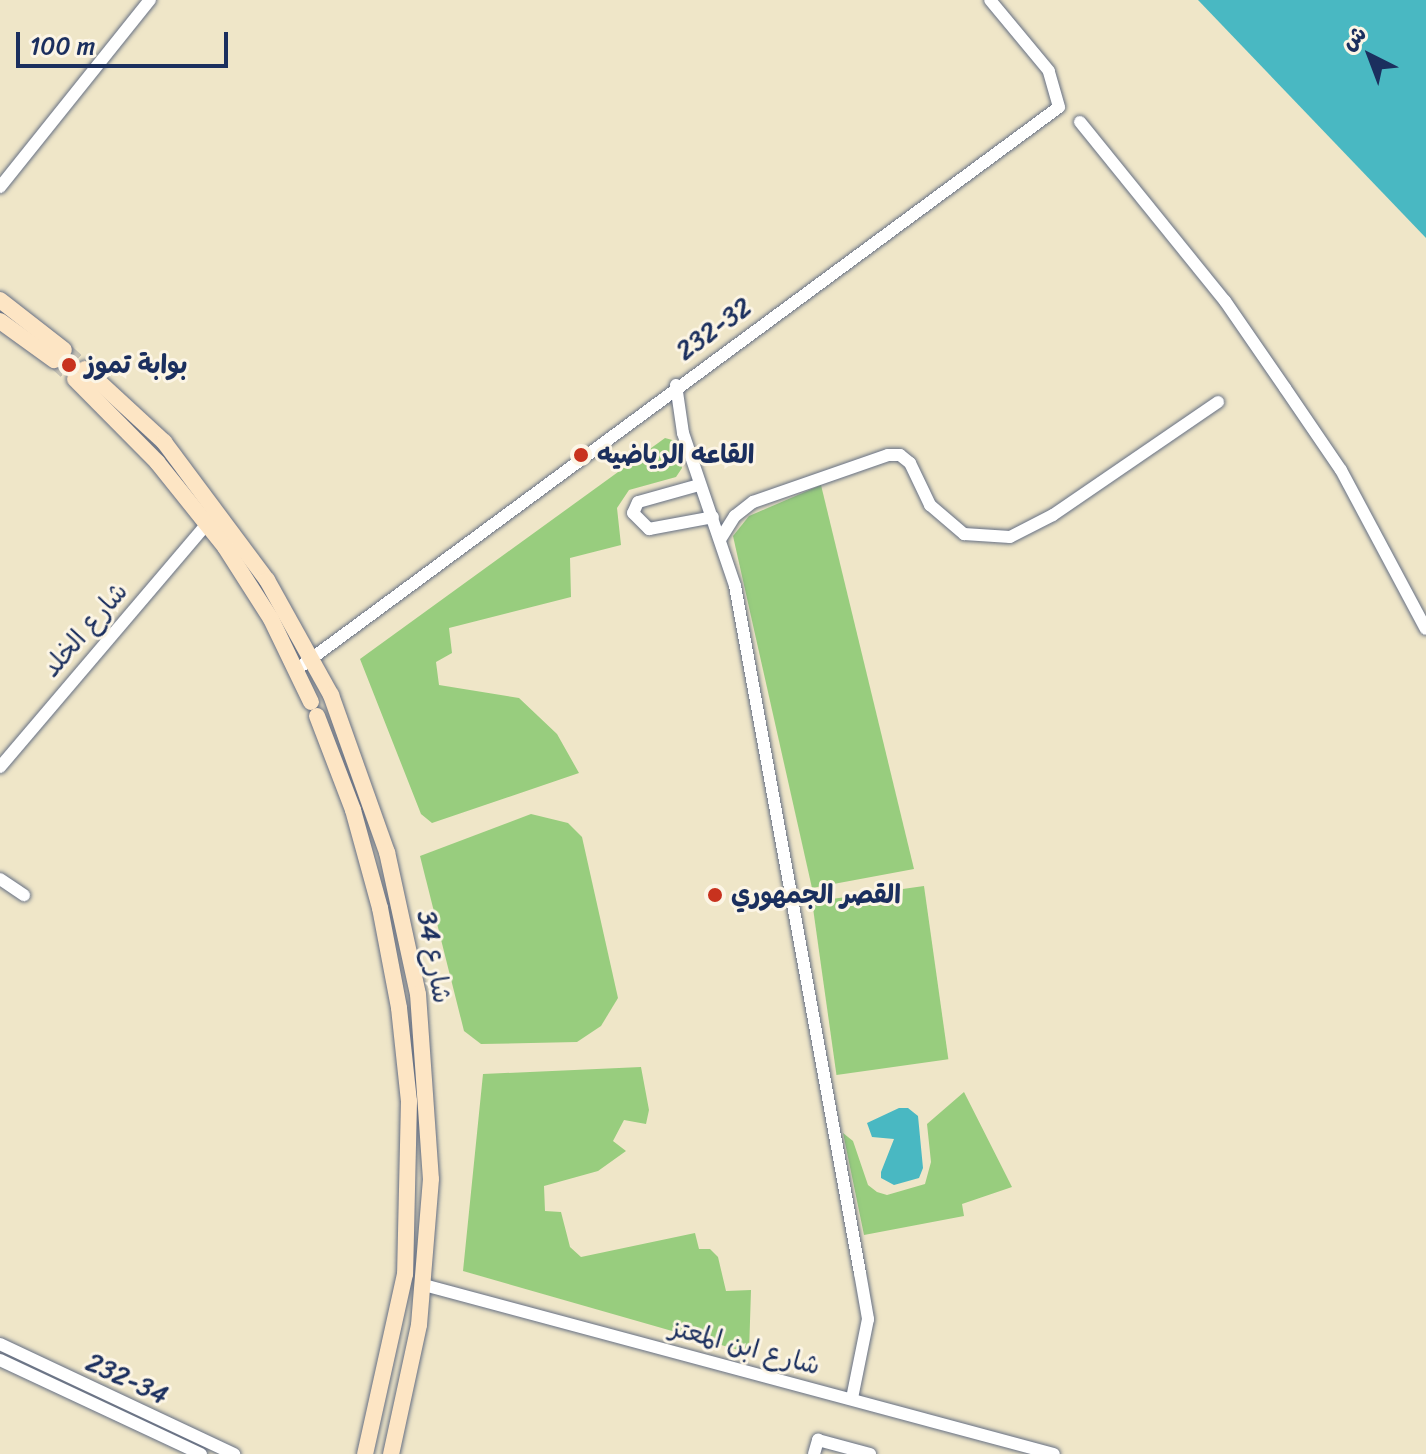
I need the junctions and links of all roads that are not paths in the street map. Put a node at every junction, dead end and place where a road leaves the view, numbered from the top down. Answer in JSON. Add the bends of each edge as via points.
{"nodes":[{"id":1,"x":150,"y":0,"type":"edge"},
{"id":2,"x":990,"y":0,"type":"edge"},
{"id":3,"x":1080,"y":122,"type":"dead end"},
{"id":4,"x":0,"y":187,"type":"edge"},
{"id":5,"x":0,"y":300,"type":"edge"},
{"id":6,"x":0,"y":321,"type":"edge"},
{"id":7,"x":676,"y":385,"type":"junction"},
{"id":8,"x":1218,"y":402,"type":"dead end"},
{"id":9,"x":699,"y":485,"type":"junction"},
{"id":10,"x":218,"y":508,"type":"junction"},
{"id":11,"x":713,"y":517,"type":"junction"},
{"id":12,"x":207,"y":524,"type":"junction"},
{"id":13,"x":721,"y":538,"type":"junction"},
{"id":14,"x":1426,"y":629,"type":"edge"},
{"id":15,"x":313,"y":658,"type":"junction"},
{"id":16,"x":296,"y":670,"type":"junction"},
{"id":17,"x":0,"y":767,"type":"edge"},
{"id":18,"x":0,"y":879,"type":"edge"},
{"id":19,"x":24,"y":895,"type":"dead end"},
{"id":20,"x":424,"y":1285,"type":"junction"},
{"id":21,"x":0,"y":1344,"type":"edge"},
{"id":22,"x":0,"y":1360,"type":"edge"},
{"id":23,"x":852,"y":1398,"type":"junction"},
{"id":24,"x":1046,"y":1453,"type":"edge"},
{"id":25,"x":201,"y":1454,"type":"edge"},
{"id":26,"x":234,"y":1454,"type":"edge"},
{"id":27,"x":365,"y":1454,"type":"edge"},
{"id":28,"x":391,"y":1454,"type":"edge"},
{"id":29,"x":814,"y":1454,"type":"edge"},
{"id":30,"x":870,"y":1454,"type":"edge"}],
"edges":[{"from":1,"to":4,"type":"street"},
{"from":2,"to":7,"type":"street","name":"232-32","via":[[1049,71],[1059,107]]},
{"from":3,"to":14,"type":"street","via":[[1225,301],[1341,470]]},
{"from":5,"to":6,"type":"main road","via":[[59,355]]},
{"from":7,"to":9,"type":"street"},
{"from":7,"to":15,"type":"street","name":"232-32"},
{"from":8,"to":13,"type":"street","via":[[1053,515],[1010,537],[964,534],[930,505],[910,463],[900,455],[888,455],[753,502],[735,516]]},
{"from":9,"to":11,"type":"street"},
{"from":9,"to":11,"type":"street","via":[[638,502],[633,513],[649,529]]},
{"from":10,"to":12,"type":"street","name":"شارع الخلد"},
{"from":10,"to":12,"type":"main road","via":[[164,442],[80,374]]},
{"from":10,"to":15,"type":"main road","name":"شارع 34"},
{"from":11,"to":13,"type":"street"},
{"from":12,"to":16,"type":"main road","name":"شارع 34","via":[[257,594]]},
{"from":12,"to":17,"type":"street","name":"شارع الخلد"},
{"from":13,"to":23,"type":"street","via":[[738,602],[868,1319]]},
{"from":15,"to":16,"type":"street","name":"232-32"},
{"from":15,"to":20,"type":"main road","name":"شارع 34","via":[[376,815],[415,979],[430,1133]]},
{"from":16,"to":27,"type":"main road","name":"شارع 34","via":[[353,810],[380,908],[409,1101],[405,1274]]},
{"from":18,"to":19,"type":"street"},
{"from":20,"to":23,"type":"street","name":"شارع ابن المعتز"},
{"from":20,"to":28,"type":"main road","name":"شارع 34"},
{"from":21,"to":26,"type":"street","name":"232-34"},
{"from":22,"to":25,"type":"street","name":"232-34"},
{"from":23,"to":24,"type":"street","name":"شارع ابن المعتز"},
{"from":29,"to":30,"type":"street","via":[[818,1440]]}]}
